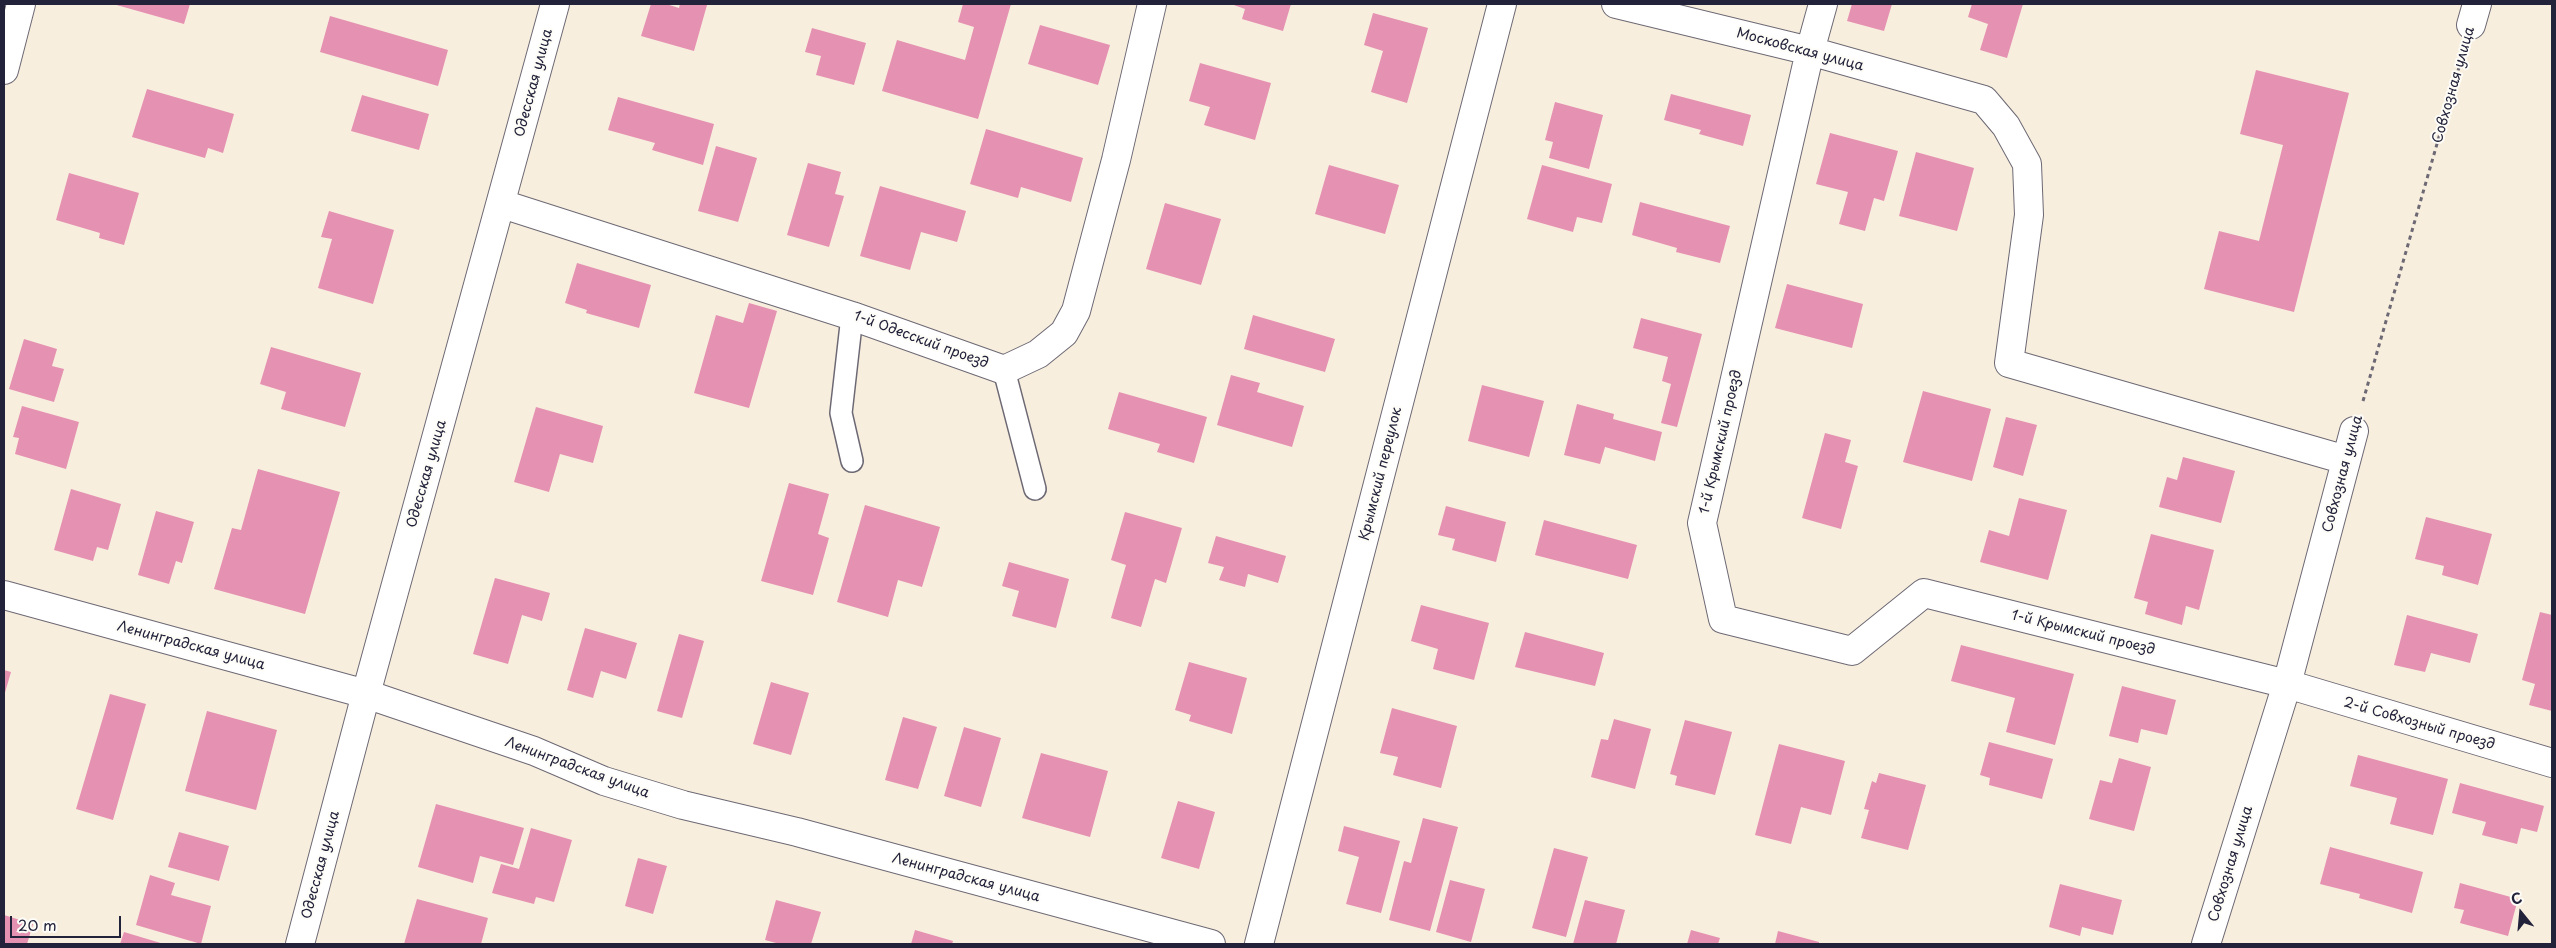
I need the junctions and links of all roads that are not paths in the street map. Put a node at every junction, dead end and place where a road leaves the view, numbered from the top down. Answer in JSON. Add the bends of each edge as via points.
{"nodes":[{"id":1,"x":21,"y":4,"type":"edge"},
{"id":2,"x":555,"y":4,"type":"edge"},
{"id":3,"x":1152,"y":4,"type":"edge"},
{"id":4,"x":1502,"y":4,"type":"edge"},
{"id":5,"x":1616,"y":4,"type":"edge"},
{"id":6,"x":1823,"y":4,"type":"edge"},
{"id":7,"x":1810,"y":51,"type":"junction"},
{"id":8,"x":4,"y":70,"type":"edge"},
{"id":9,"x":502,"y":204,"type":"junction"},
{"id":10,"x":852,"y":316,"type":"junction"},
{"id":11,"x":1004,"y":370,"type":"junction"},
{"id":12,"x":2354,"y":431,"type":"road end"},
{"id":13,"x":2346,"y":460,"type":"junction"},
{"id":14,"x":852,"y":461,"type":"dead end"},
{"id":15,"x":1035,"y":489,"type":"dead end"},
{"id":16,"x":4,"y":595,"type":"edge"},
{"id":17,"x":2287,"y":684,"type":"junction"},
{"id":18,"x":366,"y":694,"type":"junction"},
{"id":19,"x":2552,"y":763,"type":"edge"},
{"id":20,"x":1125,"y":932,"type":"edge"},
{"id":21,"x":300,"y":944,"type":"edge"},
{"id":22,"x":1211,"y":944,"type":"edge"},
{"id":23,"x":1260,"y":944,"type":"edge"},
{"id":24,"x":2206,"y":944,"type":"edge"}],
"edges":[{"from":1,"to":8,"type":"street"},
{"from":2,"to":9,"type":"street","name":"Одесская улица"},
{"from":3,"to":11,"type":"street","name":"1-й Одесский проезд","via":[[1116,160],[1076,311],[1064,333],[1038,354]]},
{"from":4,"to":23,"type":"street","name":"Крымский переулок"},
{"from":5,"to":7,"type":"street","name":"Московская улица"},
{"from":6,"to":7,"type":"street","name":"1-й Крымский проезд"},
{"from":7,"to":13,"type":"street","name":"Московская улица","via":[[1984,100],[2006,126],[2027,164],[2030,215],[2009,363]]},
{"from":7,"to":17,"type":"street","name":"1-й Крымский проезд","via":[[1702,522],[1723,619],[1852,651],[1924,593]]},
{"from":9,"to":10,"type":"street","name":"1-й Одесский проезд"},
{"from":9,"to":18,"type":"street","name":"Одесская улица"},
{"from":10,"to":11,"type":"street","name":"1-й Одесский проезд"},
{"from":10,"to":14,"type":"lane","via":[[841,413]]},
{"from":11,"to":15,"type":"lane"},
{"from":12,"to":13,"type":"street","name":"Совхозная улица"},
{"from":13,"to":17,"type":"street","name":"Совхозная улица"},
{"from":16,"to":18,"type":"street","name":"Ленинградская улица"},
{"from":17,"to":19,"type":"street","name":"2-й Совхозный проезд"},
{"from":17,"to":24,"type":"street","name":"Совхозная улица"},
{"from":18,"to":20,"type":"street","name":"Ленинградская улица","via":[[534,751],[604,781],[683,805],[797,832]]},
{"from":18,"to":21,"type":"street","name":"Одесская улица"},
{"from":20,"to":22,"type":"street","name":"Ленинградская улица"}]}
